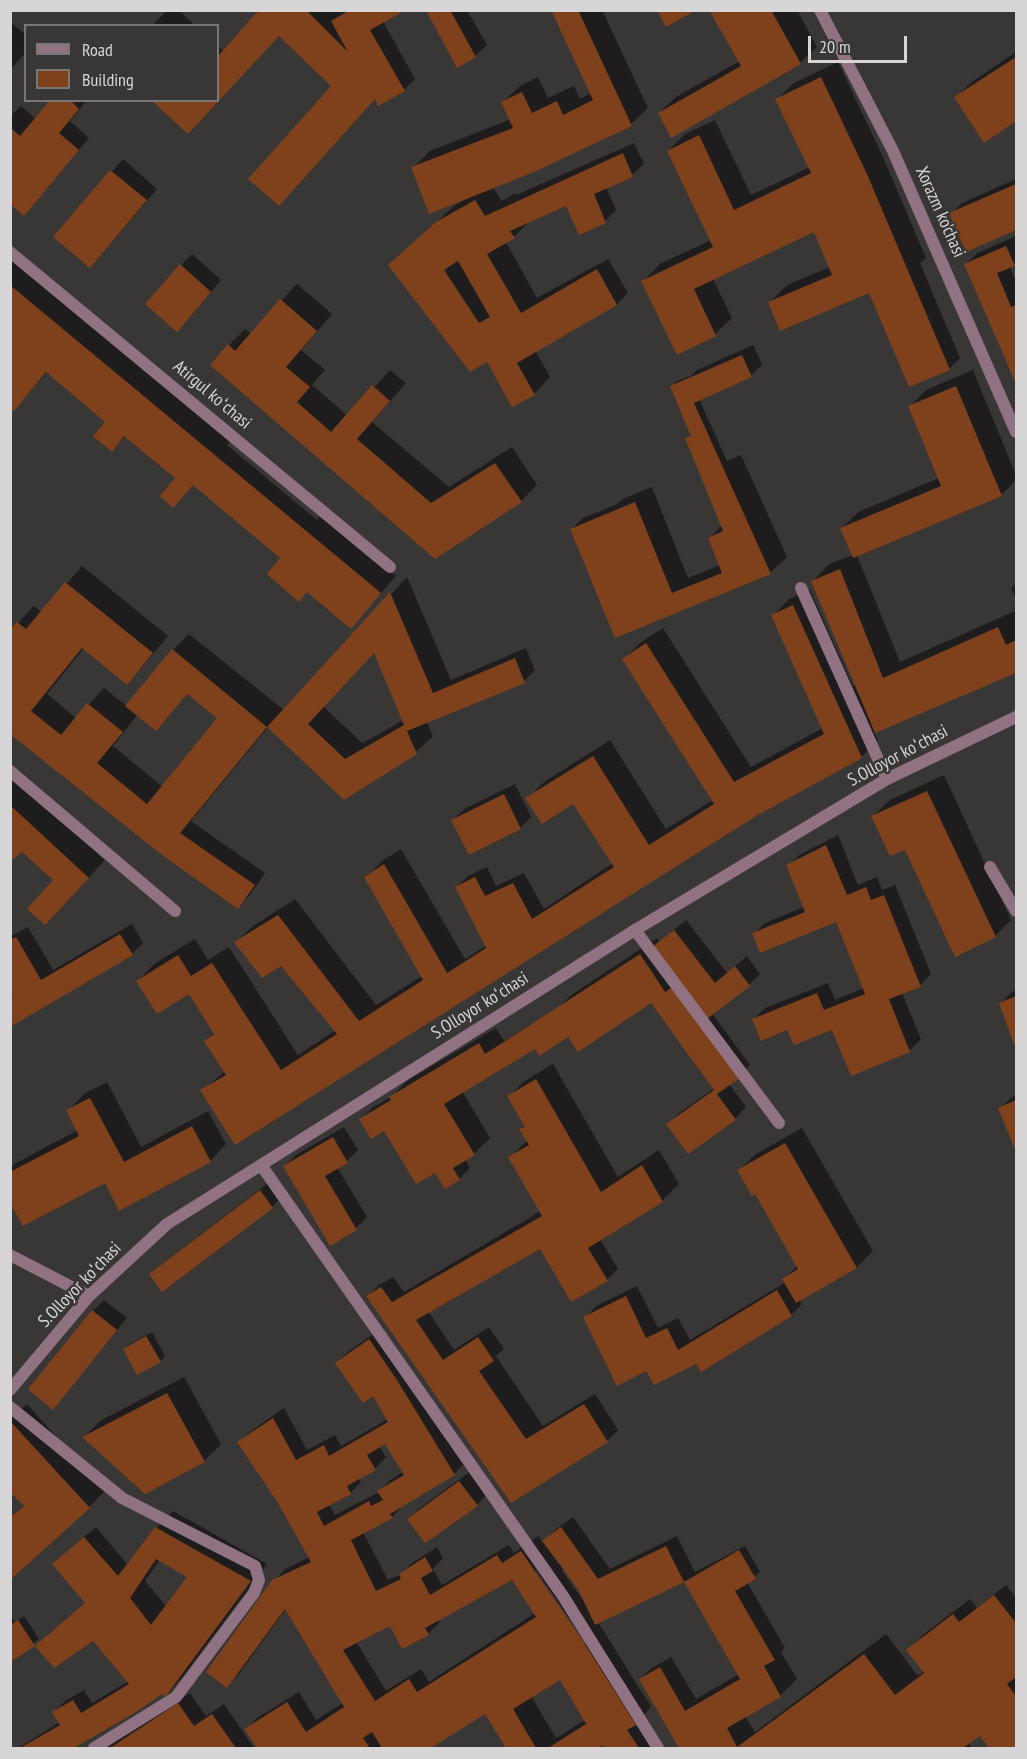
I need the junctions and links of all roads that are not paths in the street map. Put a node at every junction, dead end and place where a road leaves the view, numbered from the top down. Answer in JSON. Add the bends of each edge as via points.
{"nodes":[{"id":1,"x":820,"y":10,"type":"edge"},
{"id":2,"x":10,"y":252,"type":"edge"},
{"id":3,"x":1017,"y":432,"type":"edge"},
{"id":4,"x":390,"y":567,"type":"dead end"},
{"id":5,"x":801,"y":588,"type":"dead end"},
{"id":6,"x":1017,"y":717,"type":"edge"},
{"id":7,"x":10,"y":771,"type":"edge"},
{"id":8,"x":887,"y":779,"type":"junction"},
{"id":9,"x":990,"y":867,"type":"dead end"},
{"id":10,"x":175,"y":911,"type":"dead end"},
{"id":11,"x":1017,"y":911,"type":"edge"},
{"id":12,"x":634,"y":930,"type":"junction"},
{"id":13,"x":778,"y":1123,"type":"dead end"},
{"id":14,"x":261,"y":1165,"type":"junction"},
{"id":15,"x":10,"y":1255,"type":"edge"},
{"id":16,"x":89,"y":1296,"type":"junction"},
{"id":17,"x":10,"y":1389,"type":"edge"},
{"id":18,"x":10,"y":1407,"type":"edge"},
{"id":19,"x":94,"y":1749,"type":"edge"},
{"id":20,"x":658,"y":1749,"type":"edge"}],
"edges":[{"from":1,"to":3,"type":"street","name":"Xorazm ko'chasi","via":[[893,151]]},
{"from":2,"to":4,"type":"street","name":"Atirgul koʻchasi"},
{"from":5,"to":8,"type":"street"},
{"from":6,"to":8,"type":"street","name":"S.Olloyor koʻchasi"},
{"from":7,"to":10,"type":"street"},
{"from":8,"to":12,"type":"street","name":"S.Olloyor koʻchasi"},
{"from":9,"to":11,"type":"street"},
{"from":12,"to":13,"type":"street"},
{"from":12,"to":14,"type":"street","name":"S.Olloyor koʻchasi"},
{"from":14,"to":16,"type":"street","name":"S.Olloyor koʻchasi","via":[[167,1224]]},
{"from":14,"to":20,"type":"street","via":[[563,1596]]},
{"from":15,"to":16,"type":"street"},
{"from":16,"to":17,"type":"street","name":"S.Olloyor koʻchasi"},
{"from":18,"to":19,"type":"street","via":[[122,1498],[255,1566],[259,1580],[254,1593],[176,1696]]}]}
